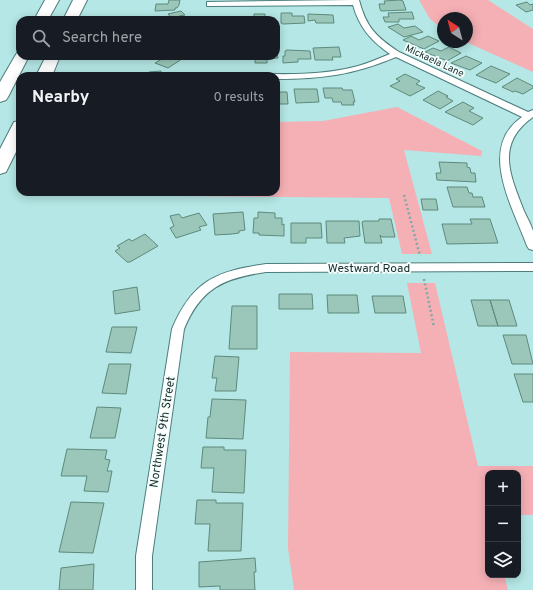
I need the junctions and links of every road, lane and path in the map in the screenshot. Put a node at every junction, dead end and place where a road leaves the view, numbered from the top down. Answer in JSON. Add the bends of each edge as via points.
{"nodes":[{"id":1,"x":52,"y":0,"type":"edge"},
{"id":2,"x":80,"y":0,"type":"edge"},
{"id":3,"x":355,"y":2,"type":"edge"},
{"id":4,"x":210,"y":4,"type":"dead end"},
{"id":5,"x":43,"y":16,"type":"edge"},
{"id":6,"x":72,"y":16,"type":"edge"},
{"id":7,"x":396,"y":54,"type":"junction"},
{"id":8,"x":20,"y":60,"type":"edge"},
{"id":9,"x":52,"y":60,"type":"edge"},
{"id":10,"x":46,"y":72,"type":"edge"},
{"id":11,"x":280,"y":75,"type":"edge"},
{"id":12,"x":0,"y":97,"type":"edge"},
{"id":13,"x":530,"y":114,"type":"edge"},
{"id":14,"x":16,"y":134,"type":"edge"},
{"id":15,"x":0,"y":168,"type":"edge"},
{"id":16,"x":404,"y":195,"type":"dead end"},
{"id":17,"x":533,"y":246,"type":"edge"},
{"id":18,"x":421,"y":261,"type":"dead end"},
{"id":19,"x":533,"y":267,"type":"edge"},
{"id":20,"x":423,"y":274,"type":"dead end"},
{"id":21,"x":209,"y":285,"type":"joint"},
{"id":22,"x":434,"y":327,"type":"dead end"},
{"id":23,"x":144,"y":590,"type":"edge"}],
"edges":[{"from":1,"to":5,"type":"highway"},
{"from":2,"to":6,"type":"highway"},
{"from":3,"to":4,"type":"street"},
{"from":3,"to":7,"type":"street","name":"Mickaela Lane","via":[[365,28]]},
{"from":7,"to":11,"type":"street","via":[[363,67],[338,73]]},
{"from":7,"to":13,"type":"street","name":"Mickaela Lane"},
{"from":8,"to":12,"type":"highway"},
{"from":9,"to":10,"type":"highway"},
{"from":13,"to":17,"type":"street","via":[[509,135],[503,159],[508,181]]},
{"from":14,"to":15,"type":"highway"},
{"from":16,"to":18,"type":"path"},
{"from":19,"to":21,"type":"street","name":"Westward Road","via":[[266,268],[235,273]]},
{"from":20,"to":22,"type":"path"},
{"from":21,"to":23,"type":"street","name":"Northwest 9th Street","via":[[195,296],[178,329],[144,556]]}]}
